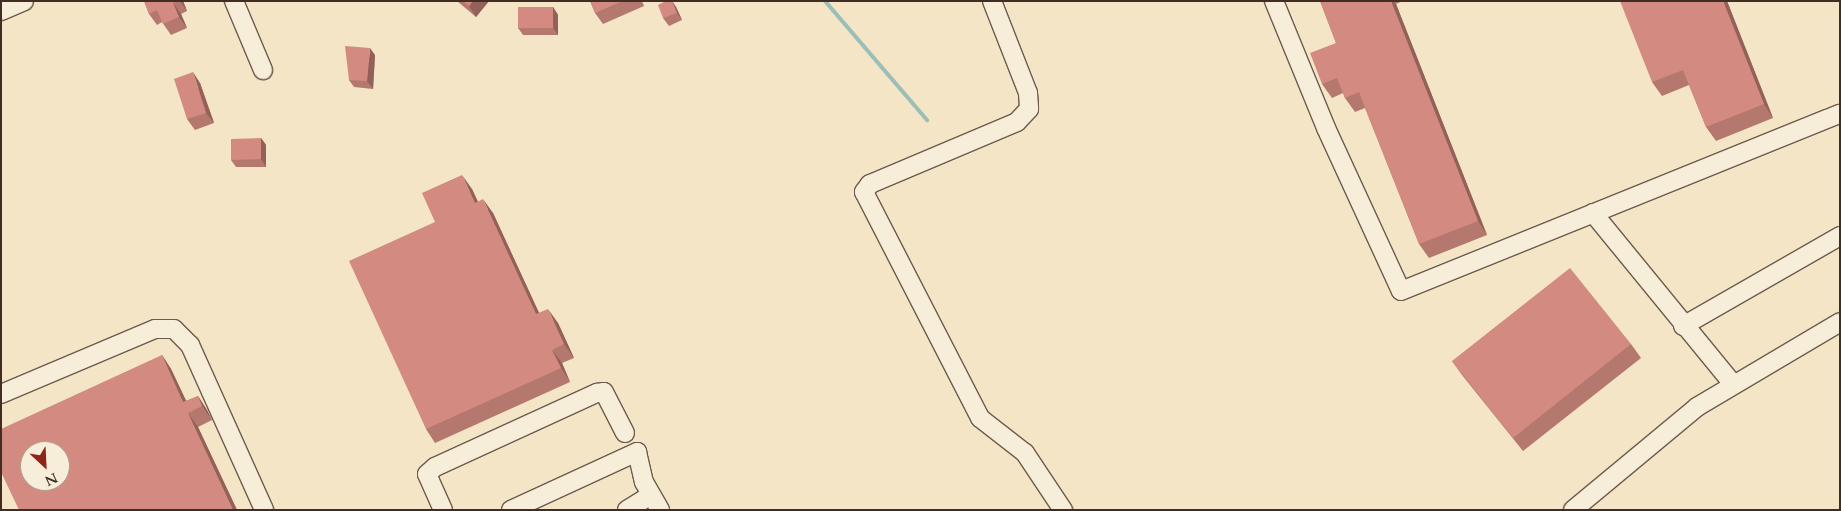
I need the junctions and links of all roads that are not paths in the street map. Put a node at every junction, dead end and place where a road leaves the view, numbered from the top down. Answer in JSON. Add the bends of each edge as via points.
{"nodes":[{"id":1,"x":24,"y":1,"type":"edge"},
{"id":2,"x":234,"y":1,"type":"edge"},
{"id":3,"x":992,"y":1,"type":"edge"},
{"id":4,"x":1274,"y":1,"type":"edge"},
{"id":5,"x":1,"y":11,"type":"edge"},
{"id":6,"x":262,"y":70,"type":"dead end"},
{"id":7,"x":1840,"y":114,"type":"edge"},
{"id":8,"x":1593,"y":213,"type":"junction"},
{"id":9,"x":1840,"y":236,"type":"edge"},
{"id":10,"x":1840,"y":322,"type":"edge"},
{"id":11,"x":1683,"y":326,"type":"junction"},
{"id":12,"x":1733,"y":384,"type":"junction"},
{"id":13,"x":1,"y":394,"type":"edge"},
{"id":14,"x":625,"y":433,"type":"dead end"},
{"id":15,"x":656,"y":502,"type":"edge"},
{"id":16,"x":264,"y":510,"type":"edge"},
{"id":17,"x":443,"y":510,"type":"edge"},
{"id":18,"x":510,"y":510,"type":"edge"},
{"id":19,"x":627,"y":510,"type":"edge"},
{"id":20,"x":1064,"y":510,"type":"edge"},
{"id":21,"x":1573,"y":510,"type":"edge"}],
"edges":[{"from":1,"to":5,"type":"street"},
{"from":2,"to":6,"type":"street"},
{"from":3,"to":20,"type":"street","via":[[1028,93],[1029,109],[1017,122],[870,184],[864,192],[980,418],[1025,453]]},
{"from":4,"to":8,"type":"street","via":[[1338,156],[1402,291]]},
{"from":7,"to":8,"type":"street"},
{"from":8,"to":11,"type":"street"},
{"from":9,"to":11,"type":"street"},
{"from":10,"to":12,"type":"street"},
{"from":11,"to":12,"type":"street"},
{"from":12,"to":21,"type":"street","via":[[1697,408]]},
{"from":13,"to":16,"type":"street","via":[[155,329],[174,329],[190,345]]},
{"from":14,"to":17,"type":"street","via":[[604,392],[597,393],[435,467],[427,474]]},
{"from":15,"to":18,"type":"street","via":[[637,452]]},
{"from":15,"to":19,"type":"street"}]}
